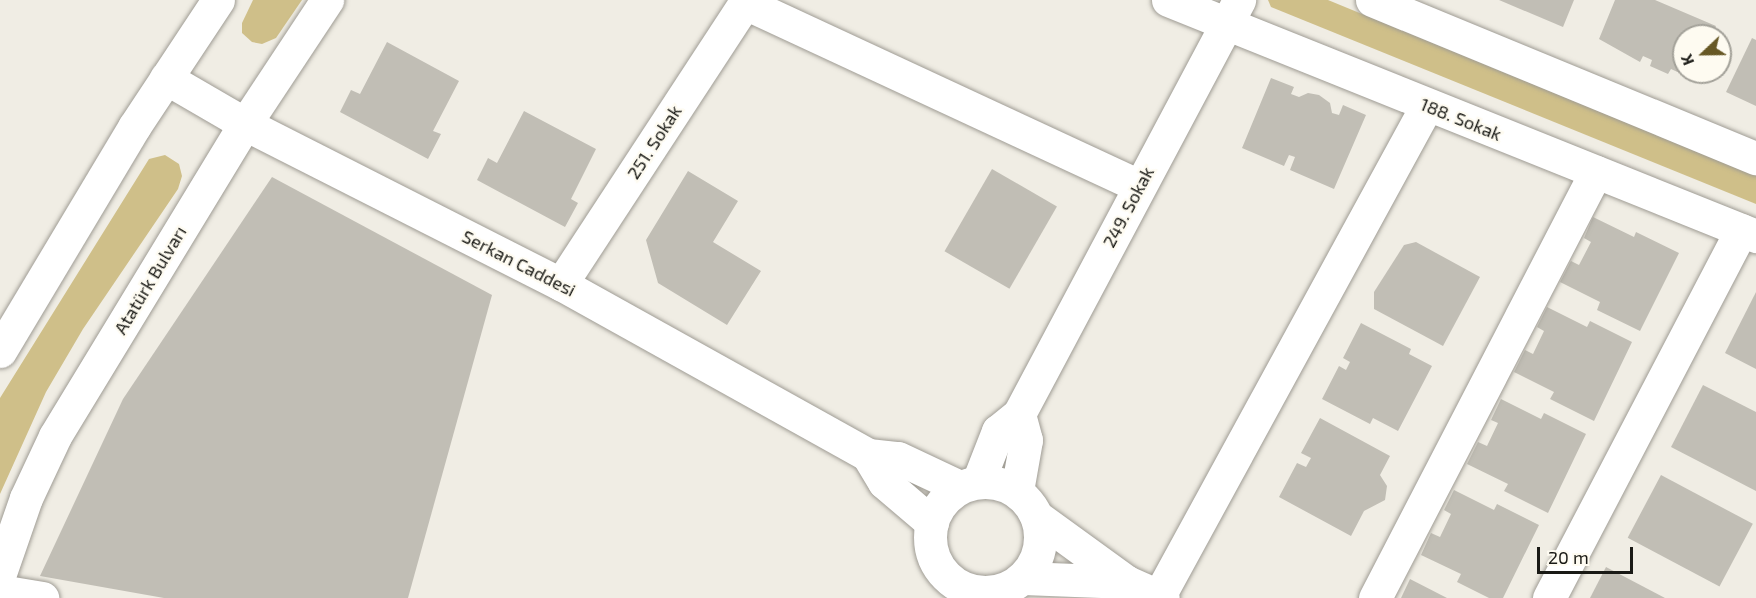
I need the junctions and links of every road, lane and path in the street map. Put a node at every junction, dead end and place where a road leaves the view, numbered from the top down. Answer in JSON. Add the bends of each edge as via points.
{"nodes":[{"id":1,"x":218,"y":0,"type":"edge"},
{"id":2,"x":327,"y":0,"type":"edge"},
{"id":3,"x":1168,"y":0,"type":"edge"},
{"id":4,"x":1372,"y":0,"type":"edge"},
{"id":5,"x":746,"y":1,"type":"edge"},
{"id":6,"x":1233,"y":13,"type":"edge"},
{"id":7,"x":166,"y":78,"type":"junction"},
{"id":8,"x":1427,"y":105,"type":"junction"},
{"id":9,"x":245,"y":124,"type":"junction"},
{"id":10,"x":1756,"y":158,"type":"edge"},
{"id":11,"x":1596,"y":172,"type":"junction"},
{"id":12,"x":1139,"y":186,"type":"junction"},
{"id":13,"x":1748,"y":233,"type":"edge"},
{"id":14,"x":561,"y":284,"type":"junction"},
{"id":15,"x":0,"y":351,"type":"edge"},
{"id":16,"x":1019,"y":414,"type":"junction"},
{"id":17,"x":868,"y":455,"type":"junction"},
{"id":18,"x":969,"y":485,"type":"junction"},
{"id":19,"x":1017,"y":491,"type":"junction"},
{"id":20,"x":1036,"y":516,"type":"junction"},
{"id":21,"x":932,"y":523,"type":"junction"},
{"id":22,"x":937,"y":565,"type":"junction"},
{"id":23,"x":0,"y":573,"type":"edge"},
{"id":24,"x":1127,"y":582,"type":"junction"},
{"id":25,"x":1013,"y":588,"type":"edge"},
{"id":26,"x":0,"y":591,"type":"edge"},
{"id":27,"x":1161,"y":597,"type":"edge"},
{"id":28,"x":42,"y":598,"type":"edge"},
{"id":29,"x":946,"y":598,"type":"edge"},
{"id":30,"x":1375,"y":598,"type":"edge"},
{"id":31,"x":1549,"y":598,"type":"edge"}],
"edges":[{"from":1,"to":7,"type":"street"},
{"from":2,"to":9,"type":"street","name":"Atatürk Bulvarı"},
{"from":3,"to":6,"type":"street","name":"188. Sokak"},
{"from":4,"to":10,"type":"street"},
{"from":5,"to":12,"type":"street"},
{"from":5,"to":14,"type":"street","name":"251. Sokak"},
{"from":6,"to":8,"type":"street","name":"188. Sokak"},
{"from":6,"to":12,"type":"street","name":"249. Sokak"},
{"from":7,"to":9,"type":"street","name":"Serkan Caddesi"},
{"from":7,"to":15,"type":"street"},
{"from":8,"to":11,"type":"street","name":"188. Sokak"},
{"from":8,"to":27,"type":"street"},
{"from":9,"to":14,"type":"street","name":"Serkan Caddesi"},
{"from":9,"to":23,"type":"street","name":"Atatürk Bulvarı","via":[[55,436],[26,498]]},
{"from":11,"to":13,"type":"street","name":"188. Sokak"},
{"from":11,"to":30,"type":"street"},
{"from":12,"to":16,"type":"street","name":"249. Sokak"},
{"from":13,"to":31,"type":"street"},
{"from":14,"to":17,"type":"street","name":"Serkan Caddesi"},
{"from":16,"to":18,"type":"street","via":[[998,431]]},
{"from":16,"to":19,"type":"street","via":[[1026,440]]},
{"from":17,"to":18,"type":"street","name":"Serkan Caddesi","via":[[898,458]]},
{"from":17,"to":21,"type":"street","via":[[884,482]]},
{"from":18,"to":19,"type":"street","via":[[999,482]]},
{"from":18,"to":21,"type":"street","via":[[946,498]]},
{"from":19,"to":20,"type":"street"},
{"from":20,"to":24,"type":"street"},
{"from":20,"to":25,"type":"street","via":[[1039,549]]},
{"from":21,"to":22,"type":"street","via":[[931,548]]},
{"from":22,"to":25,"type":"street","via":[[962,588],[994,592]]},
{"from":22,"to":29,"type":"street"},
{"from":24,"to":25,"type":"street"},
{"from":24,"to":27,"type":"street"},
{"from":26,"to":28,"type":"street"}]}
